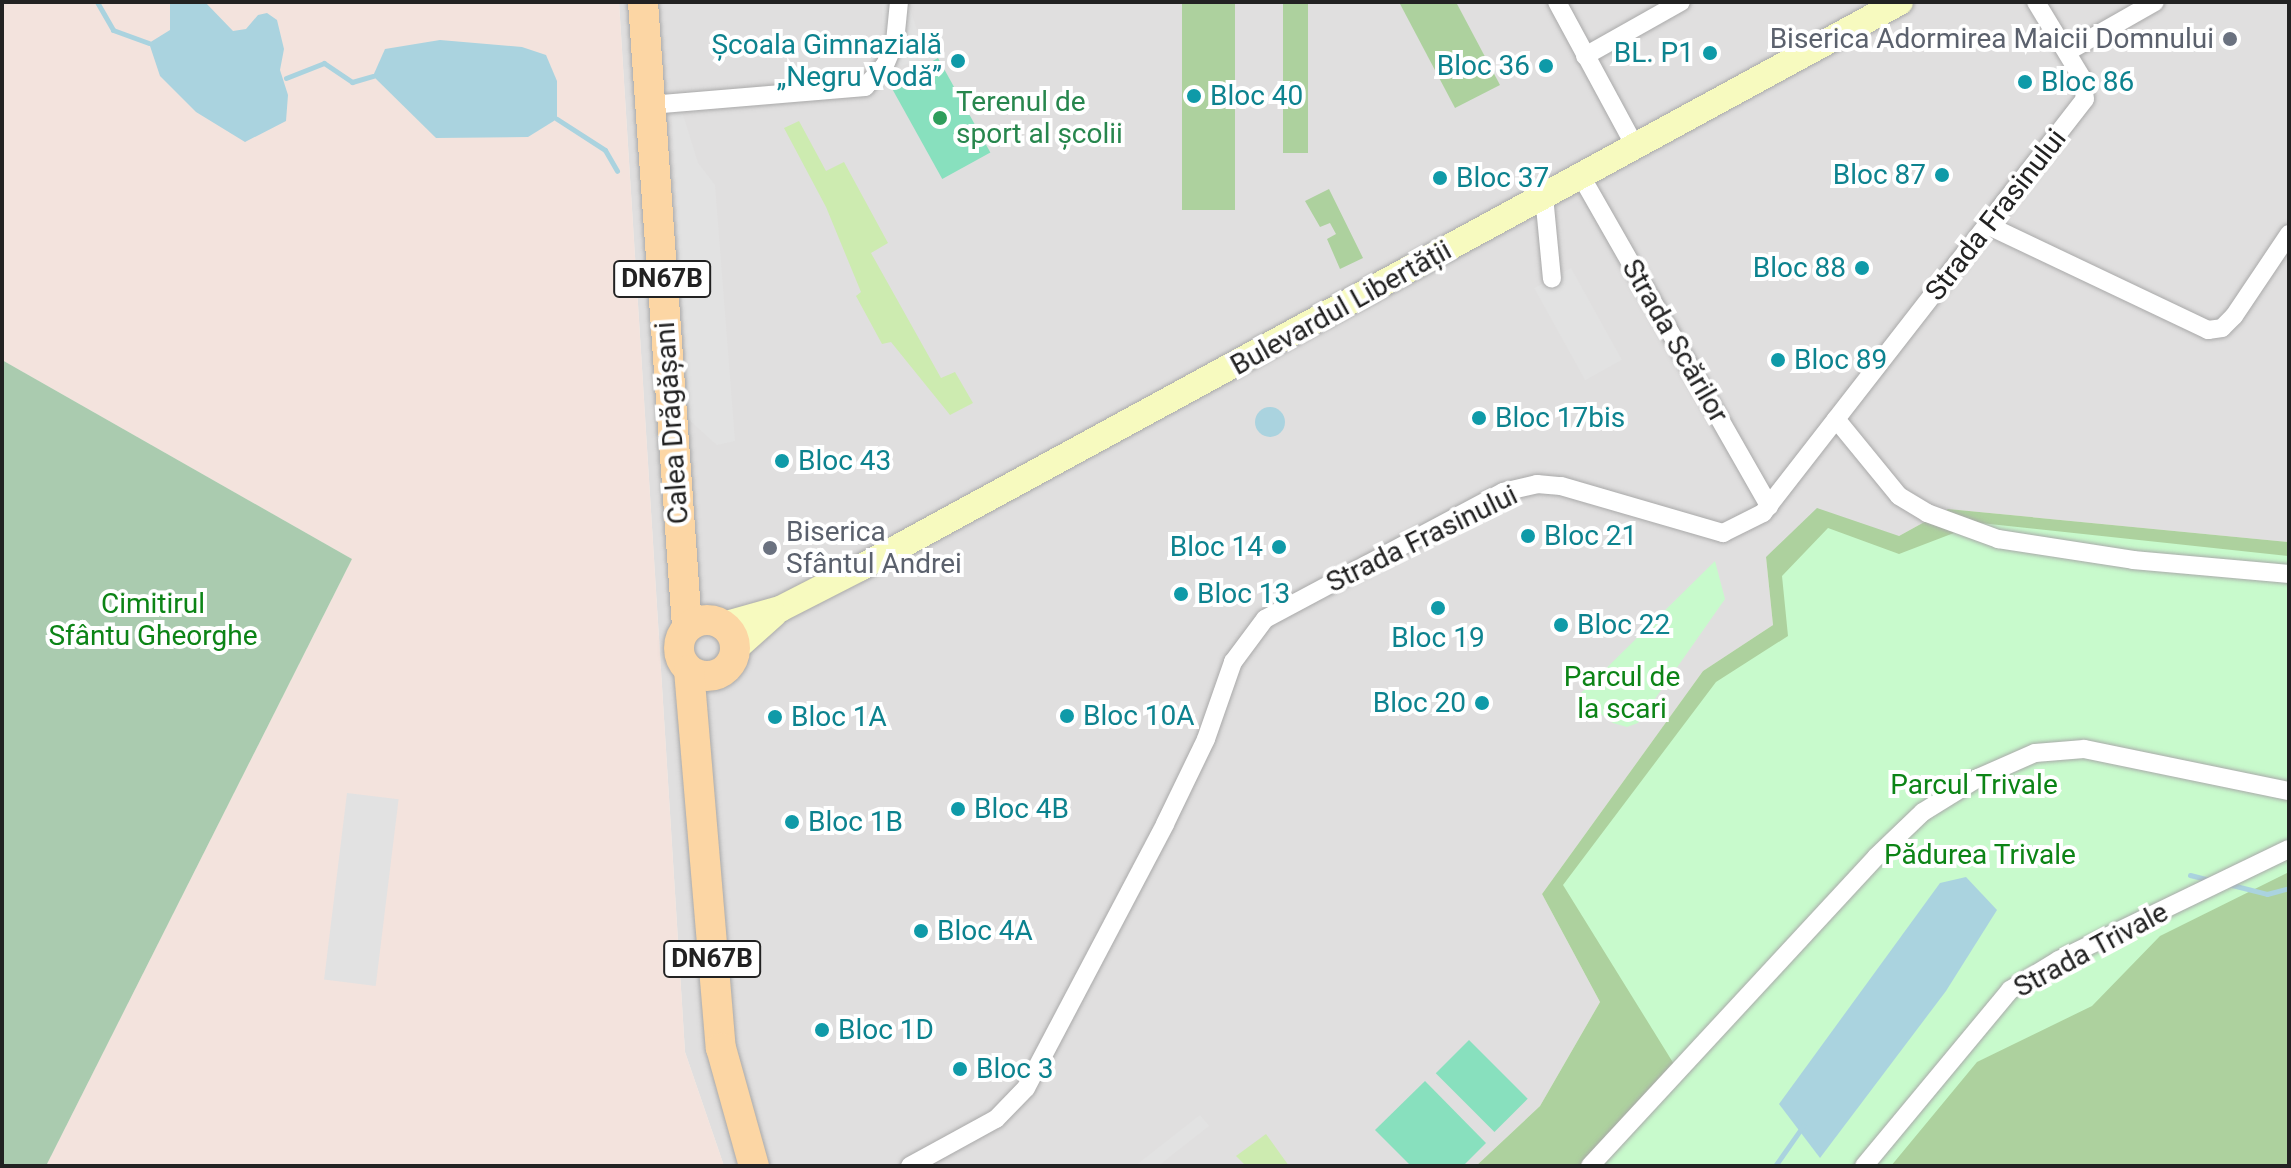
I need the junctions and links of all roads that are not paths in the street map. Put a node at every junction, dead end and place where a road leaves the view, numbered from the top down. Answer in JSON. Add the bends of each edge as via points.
{"nodes":[{"id":1,"x":643,"y":2,"type":"edge"},
{"id":2,"x":899,"y":2,"type":"edge"},
{"id":3,"x":1557,"y":2,"type":"edge"},
{"id":4,"x":1681,"y":2,"type":"edge"},
{"id":5,"x":1900,"y":2,"type":"edge"},
{"id":6,"x":2036,"y":2,"type":"edge"},
{"id":7,"x":2155,"y":2,"type":"edge"},
{"id":8,"x":2067,"y":52,"type":"junction"},
{"id":9,"x":1585,"y":56,"type":"junction"},
{"id":10,"x":650,"y":105,"type":"junction"},
{"id":11,"x":1635,"y":146,"type":"junction"},
{"id":12,"x":1581,"y":176,"type":"junction"},
{"id":13,"x":1544,"y":196,"type":"junction"},
{"id":14,"x":1987,"y":225,"type":"junction"},
{"id":15,"x":2289,"y":234,"type":"edge"},
{"id":16,"x":1552,"y":279,"type":"dead end"},
{"id":17,"x":1836,"y":419,"type":"junction"},
{"id":18,"x":1769,"y":506,"type":"junction"},
{"id":19,"x":2289,"y":574,"type":"edge"},
{"id":20,"x":714,"y":630,"type":"junction"},
{"id":21,"x":702,"y":673,"type":"junction"},
{"id":22,"x":2289,"y":791,"type":"edge"},
{"id":23,"x":2289,"y":849,"type":"edge"},
{"id":24,"x":754,"y":1166,"type":"edge"},
{"id":25,"x":910,"y":1166,"type":"edge"},
{"id":26,"x":1590,"y":1166,"type":"edge"},
{"id":27,"x":1864,"y":1166,"type":"edge"}],
"edges":[{"from":1,"to":10,"type":"main road","name":"Calea Drăgășani","number":"DN67B"},
{"from":2,"to":10,"type":"street","via":[[895,42],[885,65],[865,87]]},
{"from":3,"to":9,"type":"street"},
{"from":4,"to":9,"type":"street"},
{"from":5,"to":11,"type":"main road","name":"Bulevardul Libertății"},
{"from":6,"to":8,"type":"street","name":"Strada Frasinului"},
{"from":7,"to":8,"type":"street"},
{"from":8,"to":14,"type":"street","name":"Strada Frasinului","via":[[2082,78],[2085,99]]},
{"from":9,"to":11,"type":"street"},
{"from":10,"to":20,"type":"main road","name":"Calea Drăgășani","number":"DN67B","via":[[682,556]]},
{"from":11,"to":12,"type":"main road","name":"Bulevardul Libertății"},
{"from":12,"to":13,"type":"main road","name":"Bulevardul Libertății"},
{"from":12,"to":18,"type":"street","name":"Strada Scărilor"},
{"from":13,"to":16,"type":"street"},
{"from":13,"to":20,"type":"main road","name":"Bulevardul Libertății","via":[[780,609]]},
{"from":14,"to":15,"type":"street","via":[[2208,330],[2222,328],[2234,316]]},
{"from":14,"to":17,"type":"street","name":"Strada Frasinului"},
{"from":17,"to":18,"type":"street","name":"Strada Frasinului"},
{"from":17,"to":19,"type":"street","via":[[1899,496],[1927,513],[1998,539],[2133,560]]},
{"from":18,"to":25,"type":"street","name":"Strada Frasinului","via":[[1746,525],[1723,533],[1561,486],[1515,489],[1265,619],[1233,662],[1206,739],[1172,810],[1026,1088],[996,1119]]},
{"from":20,"to":21,"type":"main road","via":[[729,665]]},
{"from":20,"to":21,"type":"main road","name":"Calea Drăgășani","via":[[678,644]]},
{"from":21,"to":24,"type":"main road","number":"DN67B","via":[[694,747],[721,1048]]},
{"from":22,"to":26,"type":"street","via":[[2084,749],[2035,753],[1978,778],[1923,812],[1876,857]]},
{"from":23,"to":27,"type":"street","name":"Strada Trivale","via":[[2059,960],[2010,990]]}]}
